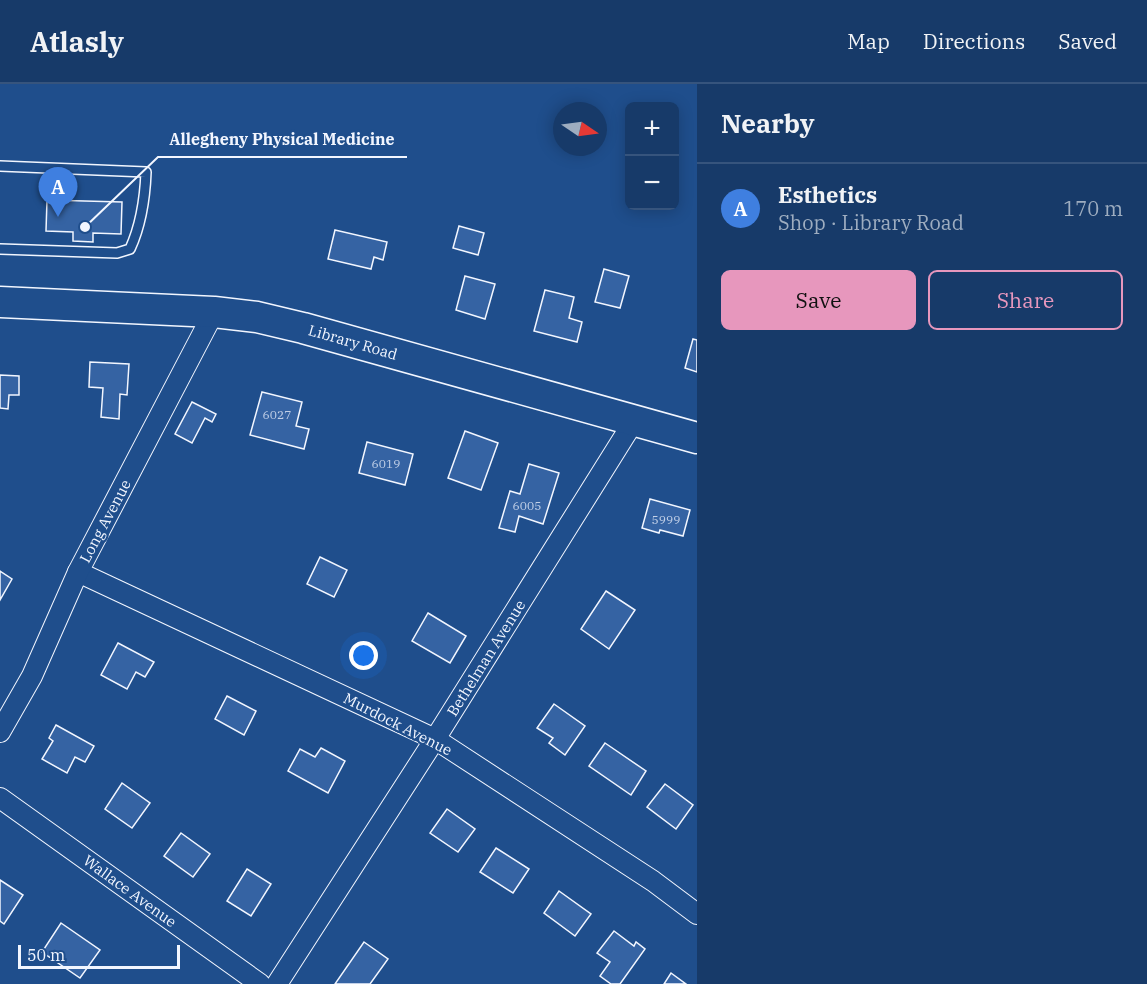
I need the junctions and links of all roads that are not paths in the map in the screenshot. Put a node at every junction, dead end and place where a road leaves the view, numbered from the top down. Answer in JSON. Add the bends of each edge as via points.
{"nodes":[{"id":1,"x":0,"y":166,"type":"edge"},
{"id":2,"x":0,"y":249,"type":"edge"},
{"id":3,"x":0,"y":302,"type":"edge"},
{"id":4,"x":214,"y":312,"type":"junction"},
{"id":5,"x":634,"y":421,"type":"junction"},
{"id":6,"x":697,"y":438,"type":"edge"},
{"id":7,"x":78,"y":572,"type":"junction"},
{"id":8,"x":0,"y":732,"type":"edge"},
{"id":9,"x":435,"y":739,"type":"junction"},
{"id":10,"x":0,"y":798,"type":"edge"},
{"id":11,"x":697,"y":914,"type":"edge"},
{"id":12,"x":260,"y":984,"type":"edge"},
{"id":13,"x":277,"y":984,"type":"edge"}],
"edges":[{"from":1,"to":2,"type":"lane","via":[[146,172],[145,200],[130,249],[117,253]]},
{"from":3,"to":4,"type":"main road","name":"Library Road"},
{"from":4,"to":5,"type":"main road","name":"Library Road","via":[[303,328]]},
{"from":4,"to":7,"type":"street","name":"Long Avenue"},
{"from":5,"to":6,"type":"main road","name":"Library Road"},
{"from":5,"to":9,"type":"street","name":"Bethelman Avenue"},
{"from":7,"to":8,"type":"street","name":"Long Avenue","via":[[32,676]]},
{"from":7,"to":9,"type":"street","name":"Murdock Avenue"},
{"from":9,"to":11,"type":"street","name":"Murdock Avenue","via":[[653,881]]},
{"from":9,"to":13,"type":"street","name":"Bethelman Avenue"},
{"from":10,"to":12,"type":"street","name":"Wallace Avenue"}]}
